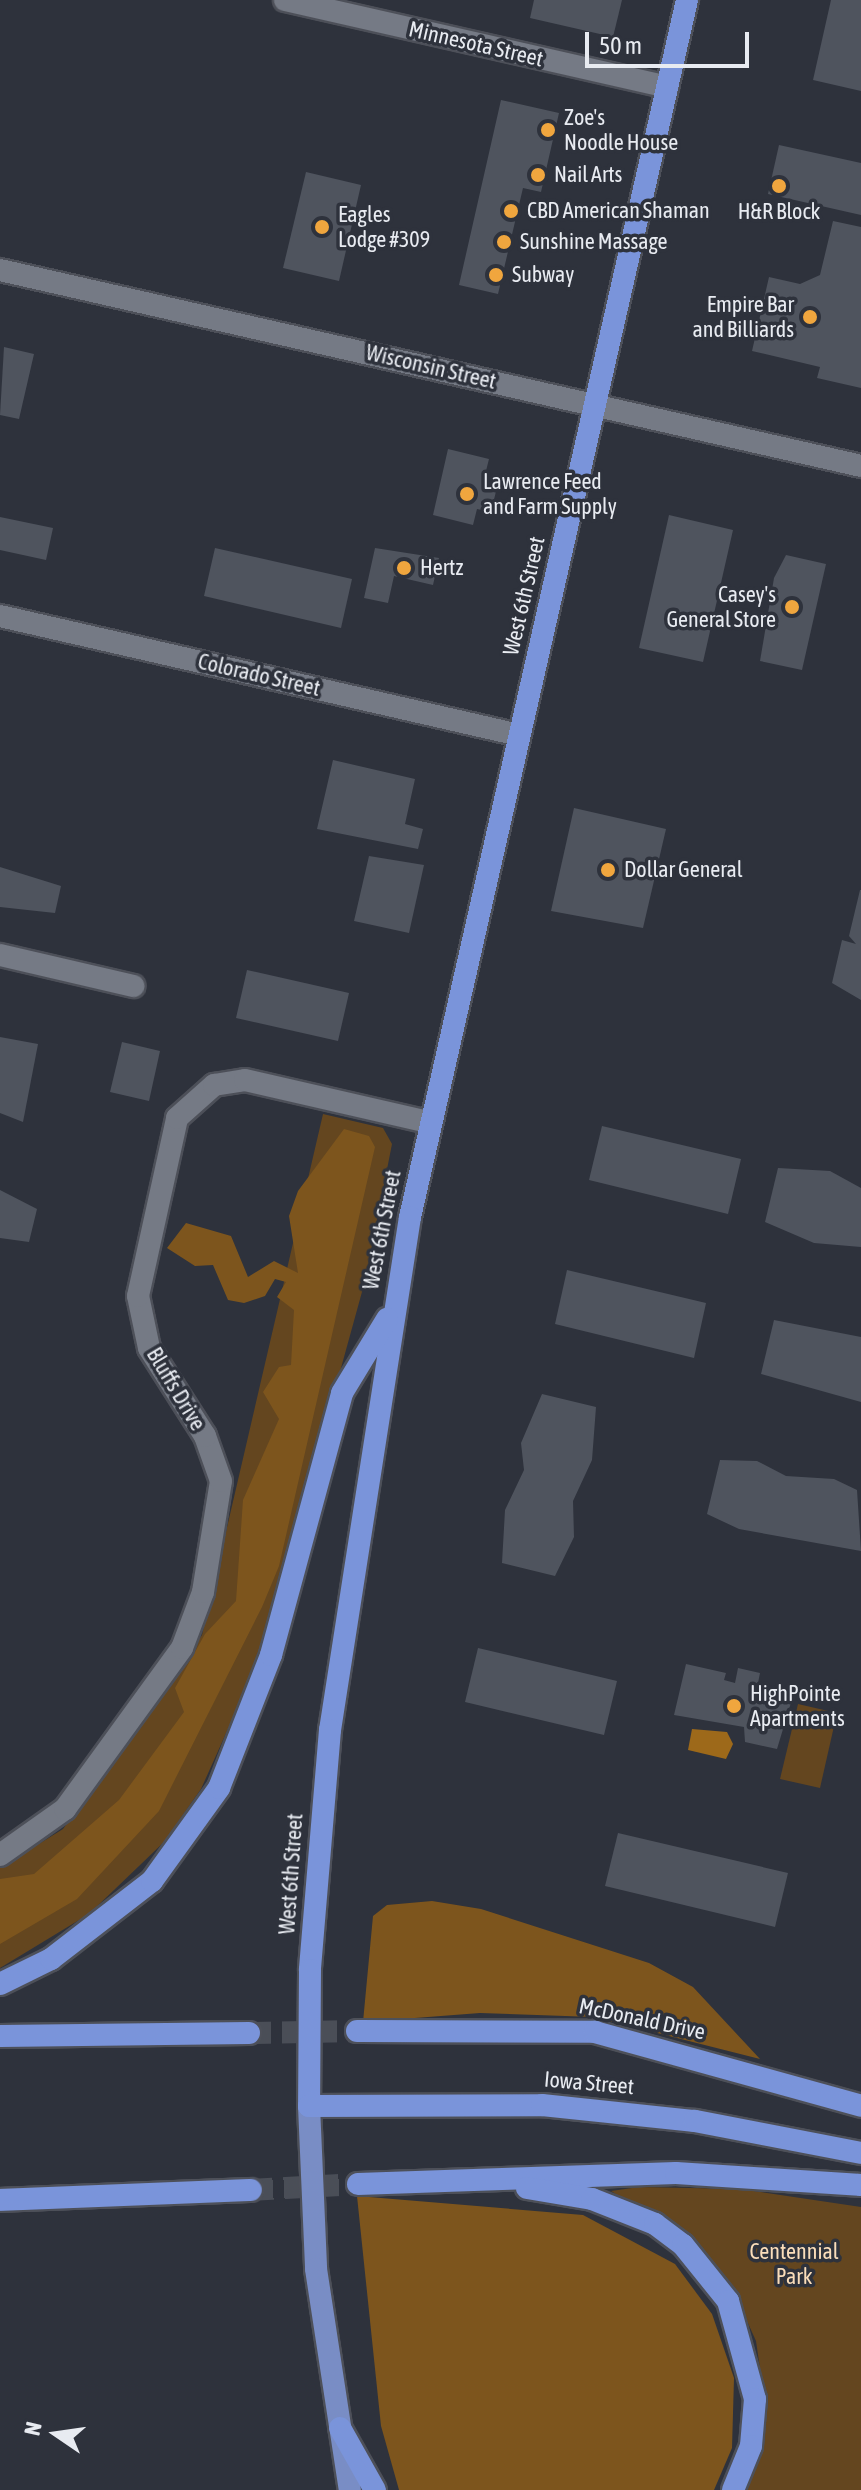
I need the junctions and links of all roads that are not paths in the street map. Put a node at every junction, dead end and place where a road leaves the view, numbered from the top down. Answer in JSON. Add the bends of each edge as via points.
{"nodes":[{"id":1,"x":285,"y":0,"type":"edge"},
{"id":2,"x":687,"y":0,"type":"edge"},
{"id":3,"x":667,"y":87,"type":"junction"},
{"id":4,"x":0,"y":270,"type":"edge"},
{"id":5,"x":594,"y":406,"type":"junction"},
{"id":6,"x":861,"y":466,"type":"edge"},
{"id":7,"x":0,"y":616,"type":"edge"},
{"id":8,"x":519,"y":735,"type":"junction"},
{"id":9,"x":0,"y":955,"type":"edge"},
{"id":10,"x":133,"y":986,"type":"dead end"},
{"id":11,"x":429,"y":1122,"type":"junction"},
{"id":12,"x":394,"y":1308,"type":"junction"},
{"id":13,"x":0,"y":1855,"type":"edge"},
{"id":14,"x":0,"y":1984,"type":"edge"},
{"id":15,"x":357,"y":2031,"type":"tunnel mouth"},
{"id":16,"x":249,"y":2033,"type":"tunnel mouth"},
{"id":17,"x":0,"y":2036,"type":"edge"},
{"id":18,"x":309,"y":2106,"type":"junction"},
{"id":19,"x":861,"y":2106,"type":"edge"},
{"id":20,"x":861,"y":2153,"type":"edge"},
{"id":21,"x":479,"y":2180,"type":"junction"},
{"id":22,"x":358,"y":2184,"type":"tunnel mouth"},
{"id":23,"x":861,"y":2185,"type":"edge"},
{"id":24,"x":251,"y":2190,"type":"tunnel mouth"},
{"id":25,"x":0,"y":2200,"type":"edge"},
{"id":26,"x":340,"y":2428,"type":"junction"},
{"id":27,"x":350,"y":2490,"type":"edge"},
{"id":28,"x":375,"y":2490,"type":"edge"},
{"id":29,"x":733,"y":2490,"type":"edge"}],
"edges":[{"from":1,"to":3,"type":"street","name":"Minnesota Street"},
{"from":2,"to":3,"type":"highway","name":"West 6th Street"},
{"from":3,"to":5,"type":"highway","name":"West 6th Street"},
{"from":4,"to":5,"type":"street","name":"Wisconsin Street"},
{"from":5,"to":6,"type":"street","name":"Wisconsin Street"},
{"from":5,"to":8,"type":"highway","name":"West 6th Street"},
{"from":7,"to":8,"type":"street","name":"Colorado Street"},
{"from":8,"to":11,"type":"highway","name":"West 6th Street"},
{"from":9,"to":10,"type":"street"},
{"from":11,"to":12,"type":"highway","name":"West 6th Street"},
{"from":11,"to":13,"type":"street","name":"Bluffs Drive","via":[[245,1080],[214,1085],[177,1118],[138,1296],[149,1348],[205,1436],[221,1481],[203,1592],[182,1648],[65,1809]]},
{"from":12,"to":14,"type":"highway","via":[[342,1393],[271,1655],[219,1788],[181,1845],[119,1911],[51,1959]]},
{"from":12,"to":18,"type":"highway","name":"West 6th Street","via":[[325,1778]]},
{"from":15,"to":19,"type":"highway","name":"McDonald Drive","via":[[595,2032]]},
{"from":16,"to":17,"type":"highway"},
{"from":18,"to":20,"type":"highway","name":"Iowa Street","via":[[542,2105],[695,2121]]},
{"from":18,"to":26,"type":"main road","name":"West 6th Street","via":[[316,2269]]},
{"from":21,"to":22,"type":"highway"},
{"from":21,"to":23,"type":"highway","via":[[676,2173]]},
{"from":21,"to":29,"type":"highway","via":[[624,2210],[665,2231],[706,2269],[743,2340],[755,2399],[751,2446]]},
{"from":24,"to":25,"type":"highway"},
{"from":26,"to":27,"type":"main road","name":"West 6th Street"},
{"from":26,"to":28,"type":"highway"}]}
